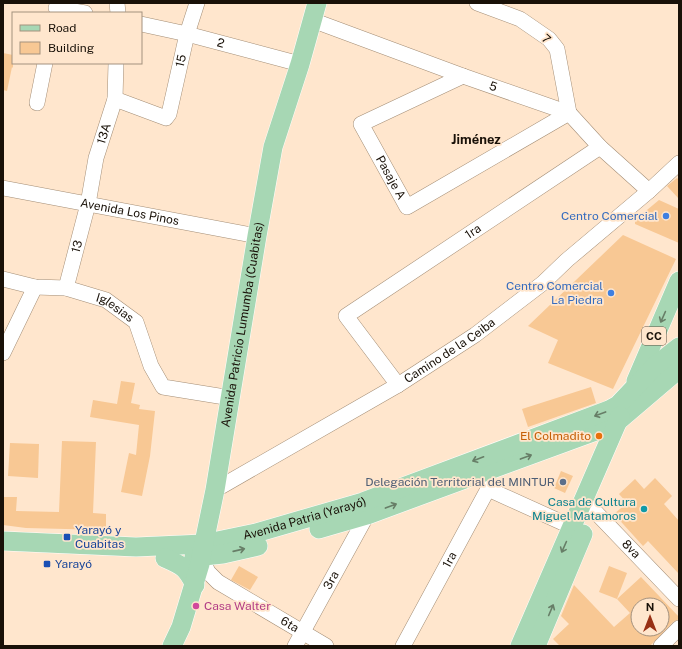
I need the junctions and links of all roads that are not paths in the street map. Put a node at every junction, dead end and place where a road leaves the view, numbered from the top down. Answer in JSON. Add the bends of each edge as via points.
{"nodes":[{"id":1,"x":197,"y":3,"type":"edge"},
{"id":2,"x":476,"y":3,"type":"edge"},
{"id":3,"x":56,"y":8,"type":"edge"},
{"id":4,"x":79,"y":12,"type":"edge"},
{"id":5,"x":314,"y":12,"type":"edge"},
{"id":6,"x":142,"y":24,"type":"edge"},
{"id":7,"x":187,"y":34,"type":"junction"},
{"id":8,"x":45,"y":64,"type":"edge"},
{"id":9,"x":116,"y":64,"type":"edge"},
{"id":10,"x":300,"y":64,"type":"junction"},
{"id":11,"x":463,"y":76,"type":"junction"},
{"id":12,"x":115,"y":99,"type":"junction"},
{"id":13,"x":37,"y":103,"type":"dead end"},
{"id":14,"x":569,"y":113,"type":"junction"},
{"id":15,"x":600,"y":147,"type":"junction"},
{"id":16,"x":679,"y":163,"type":"edge"},
{"id":17,"x":3,"y":188,"type":"edge"},
{"id":18,"x":649,"y":191,"type":"junction"},
{"id":19,"x":88,"y":204,"type":"junction"},
{"id":20,"x":257,"y":236,"type":"junction"},
{"id":21,"x":3,"y":279,"type":"edge"},
{"id":22,"x":679,"y":281,"type":"edge"},
{"id":23,"x":35,"y":287,"type":"junction"},
{"id":24,"x":66,"y":288,"type":"junction"},
{"id":25,"x":679,"y":314,"type":"edge"},
{"id":26,"x":679,"y":347,"type":"edge"},
{"id":27,"x":3,"y":353,"type":"edge"},
{"id":28,"x":656,"y":366,"type":"junction"},
{"id":29,"x":679,"y":369,"type":"edge"},
{"id":30,"x":398,"y":385,"type":"junction"},
{"id":31,"x":636,"y":397,"type":"junction"},
{"id":32,"x":231,"y":398,"type":"junction"},
{"id":33,"x":618,"y":421,"type":"junction"},
{"id":34,"x":582,"y":436,"type":"junction"},
{"id":35,"x":596,"y":472,"type":"junction"},
{"id":36,"x":487,"y":480,"type":"junction"},
{"id":37,"x":215,"y":490,"type":"junction"},
{"id":38,"x":589,"y":505,"type":"junction"},
{"id":39,"x":367,"y":515,"type":"junction"},
{"id":40,"x":572,"y":527,"type":"junction"},
{"id":41,"x":3,"y":541,"type":"edge"},
{"id":42,"x":202,"y":550,"type":"junction"},
{"id":43,"x":3,"y":552,"type":"edge"},
{"id":44,"x":165,"y":558,"type":"junction"},
{"id":45,"x":195,"y":585,"type":"junction"},
{"id":46,"x":679,"y":599,"type":"edge"},
{"id":47,"x":679,"y":628,"type":"edge"},
{"id":48,"x":303,"y":632,"type":"junction"},
{"id":49,"x":172,"y":646,"type":"edge"},
{"id":50,"x":295,"y":646,"type":"edge"},
{"id":51,"x":326,"y":646,"type":"edge"},
{"id":52,"x":403,"y":646,"type":"edge"},
{"id":53,"x":520,"y":646,"type":"edge"},
{"id":54,"x":536,"y":646,"type":"edge"},
{"id":55,"x":661,"y":646,"type":"edge"}],
"edges":[{"from":1,"to":7,"type":"street","name":"15"},
{"from":2,"to":14,"type":"street","name":"7","via":[[520,18],[549,39],[557,49]]},
{"from":3,"to":4,"type":"street"},
{"from":5,"to":10,"type":"main road","name":"Avenida Patricio Lumumba (Cuabitas)"},
{"from":5,"to":11,"type":"street","name":"5"},
{"from":6,"to":7,"type":"street","name":"2"},
{"from":7,"to":10,"type":"street","name":"2"},
{"from":7,"to":12,"type":"street","name":"15","via":[[166,118]]},
{"from":8,"to":13,"type":"street"},
{"from":9,"to":12,"type":"street","name":"13A"},
{"from":10,"to":20,"type":"main road","name":"Avenida Patricio Lumumba (Cuabitas)","via":[[273,147]]},
{"from":11,"to":14,"type":"street","name":"5"},
{"from":11,"to":14,"type":"street","name":"Pasaje A","via":[[361,124],[407,207]]},
{"from":12,"to":19,"type":"street","name":"13A","via":[[96,158]]},
{"from":14,"to":15,"type":"street","name":"5"},
{"from":15,"to":18,"type":"street","name":"5"},
{"from":15,"to":30,"type":"street","name":"1ra","via":[[346,316]]},
{"from":16,"to":18,"type":"street","name":"Camino de la Ceiba"},
{"from":17,"to":19,"type":"street","name":"Avenida Los Pinos"},
{"from":18,"to":30,"type":"street","name":"Camino de la Ceiba","via":[[494,321]]},
{"from":19,"to":20,"type":"street","name":"Avenida Los Pinos"},
{"from":19,"to":24,"type":"street","name":"13"},
{"from":20,"to":32,"type":"main road","name":"Avenida Patricio Lumumba (Cuabitas)"},
{"from":21,"to":23,"type":"street","name":"Iglesias"},
{"from":22,"to":31,"type":"main road","number":"CC","one_way":true,"via":[[650,346]]},
{"from":23,"to":24,"type":"street","name":"Iglesias"},
{"from":23,"to":27,"type":"street"},
{"from":24,"to":32,"type":"street","name":"Iglesias","via":[[106,300],[136,322],[151,366],[163,386]]},
{"from":25,"to":28,"type":"main road","number":"CC"},
{"from":26,"to":28,"type":"main road"},
{"from":28,"to":31,"type":"main road","number":"CC"},
{"from":29,"to":31,"type":"main road"},
{"from":30,"to":37,"type":"street","name":"Camino de la Ceiba"},
{"from":31,"to":33,"type":"main road"},
{"from":31,"to":38,"type":"main road","number":"CC"},
{"from":31,"to":42,"type":"main road","name":"Avenida Patria (Yarayó)","one_way":true,"via":[[609,410],[363,502]]},
{"from":32,"to":37,"type":"main road","name":"Avenida Patricio Lumumba (Cuabitas)"},
{"from":33,"to":34,"type":"main road","name":"Avenida Patria (Yarayó)"},
{"from":33,"to":35,"type":"main road","number":"CC"},
{"from":34,"to":35,"type":"main road","via":[[594,447],[597,459]]},
{"from":36,"to":34,"type":"main road","name":"Avenida Patria (Yarayó)","one_way":true},
{"from":35,"to":38,"type":"main road","number":"CC"},
{"from":39,"to":36,"type":"main road","name":"Avenida Patria (Yarayó)","one_way":true},
{"from":36,"to":40,"type":"street"},
{"from":36,"to":52,"type":"street","name":"1ra"},
{"from":37,"to":42,"type":"main road","name":"Avenida Patricio Lumumba (Cuabitas)"},
{"from":38,"to":40,"type":"main road","number":"CC"},
{"from":38,"to":46,"type":"street","name":"8va"},
{"from":54,"to":38,"type":"main road","number":"CC","one_way":true},
{"from":42,"to":39,"type":"main road","name":"Avenida Patria (Yarayó)","one_way":true,"via":[[223,554],[261,546]]},
{"from":39,"to":48,"type":"street","name":"3ra"},
{"from":40,"to":53,"type":"main road","number":"CC","one_way":true},
{"from":41,"to":42,"type":"main road","name":"Avenida Patria (Yarayó)"},
{"from":42,"to":44,"type":"main road"},
{"from":42,"to":45,"type":"main road","name":"Avenida Patricio Lumumba (Cuabitas)"},
{"from":42,"to":48,"type":"street","name":"6ta","via":[[208,572],[218,582]]},
{"from":43,"to":44,"type":"main road","via":[[120,559]]},
{"from":44,"to":45,"type":"main road","via":[[183,566]]},
{"from":45,"to":49,"type":"main road","name":"Avenida Patricio Lumumba (Cuabitas)","via":[[182,627]]},
{"from":47,"to":55,"type":"street"},
{"from":48,"to":50,"type":"street","name":"3ra"},
{"from":48,"to":51,"type":"street","name":"6ta"}]}
